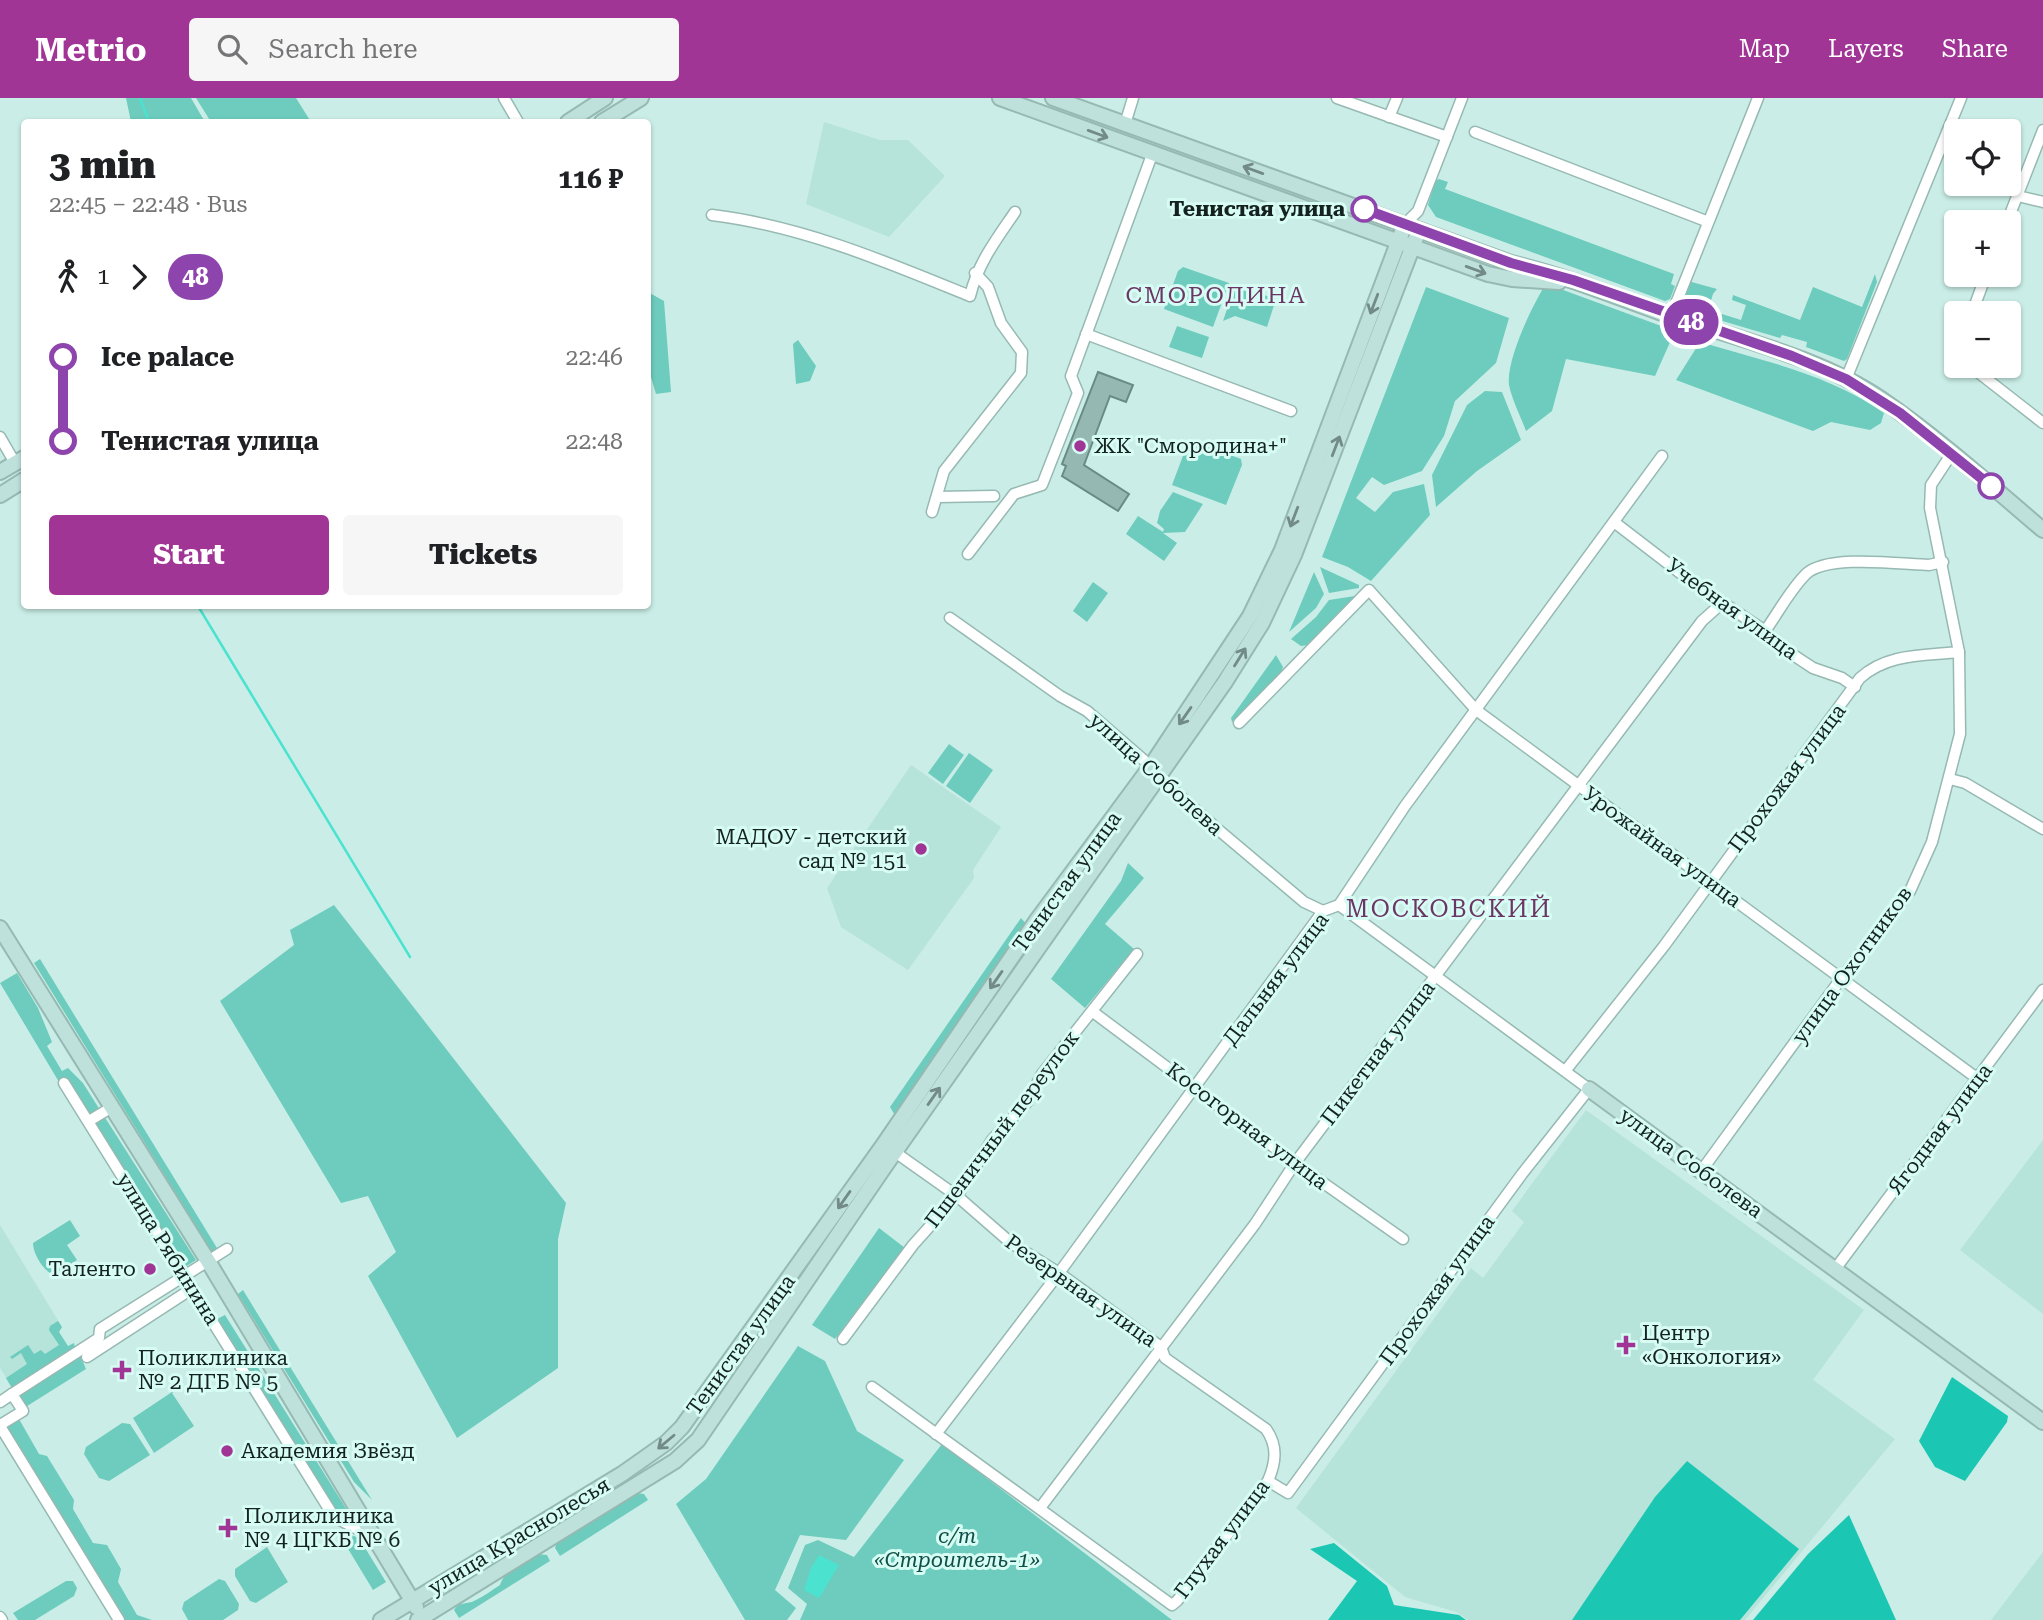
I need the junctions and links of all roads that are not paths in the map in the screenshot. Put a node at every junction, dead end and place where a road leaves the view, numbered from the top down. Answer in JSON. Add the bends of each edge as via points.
{"nodes":[{"id":1,"x":504,"y":98,"type":"edge"},
{"id":2,"x":605,"y":98,"type":"edge"},
{"id":3,"x":641,"y":98,"type":"edge"},
{"id":4,"x":1000,"y":98,"type":"edge"},
{"id":5,"x":1053,"y":98,"type":"edge"},
{"id":6,"x":1133,"y":98,"type":"edge"},
{"id":7,"x":1336,"y":98,"type":"edge"},
{"id":8,"x":1397,"y":98,"type":"edge"},
{"id":9,"x":1462,"y":98,"type":"edge"},
{"id":10,"x":1758,"y":98,"type":"edge"},
{"id":11,"x":1961,"y":98,"type":"edge"},
{"id":12,"x":1390,"y":117,"type":"junction"},
{"id":13,"x":516,"y":119,"type":"edge"},
{"id":14,"x":573,"y":119,"type":"edge"},
{"id":15,"x":607,"y":119,"type":"edge"},
{"id":16,"x":1125,"y":124,"type":"junction"},
{"id":17,"x":2043,"y":130,"type":"edge"},
{"id":18,"x":1475,"y":132,"type":"dead end"},
{"id":19,"x":1447,"y":137,"type":"junction"},
{"id":20,"x":1153,"y":152,"type":"junction"},
{"id":21,"x":2021,"y":188,"type":"edge"},
{"id":22,"x":2018,"y":196,"type":"joint"},
{"id":23,"x":2043,"y":202,"type":"edge"},
{"id":24,"x":2012,"y":210,"type":"edge"},
{"id":25,"x":1015,"y":212,"type":"dead end"},
{"id":26,"x":712,"y":215,"type":"dead end"},
{"id":27,"x":1706,"y":221,"type":"junction"},
{"id":28,"x":1412,"y":227,"type":"junction"},
{"id":29,"x":1406,"y":243,"type":"junction"},
{"id":30,"x":975,"y":273,"type":"junction"},
{"id":31,"x":1594,"y":288,"type":"junction"},
{"id":32,"x":1671,"y":316,"type":"junction"},
{"id":33,"x":1086,"y":334,"type":"junction"},
{"id":34,"x":1986,"y":378,"type":"edge"},
{"id":35,"x":1846,"y":379,"type":"junction"},
{"id":36,"x":1291,"y":411,"type":"dead end"},
{"id":37,"x":2043,"y":422,"type":"edge"},
{"id":38,"x":0,"y":437,"type":"edge"},
{"id":39,"x":1952,"y":453,"type":"junction"},
{"id":40,"x":1662,"y":456,"type":"dead end"},
{"id":41,"x":20,"y":461,"type":"edge"},
{"id":42,"x":0,"y":472,"type":"edge"},
{"id":43,"x":21,"y":482,"type":"edge"},
{"id":44,"x":0,"y":495,"type":"edge"},
{"id":45,"x":994,"y":496,"type":"dead end"},
{"id":46,"x":937,"y":497,"type":"junction"},
{"id":47,"x":932,"y":512,"type":"dead end"},
{"id":48,"x":1614,"y":522,"type":"junction"},
{"id":49,"x":2043,"y":530,"type":"edge"},
{"id":50,"x":968,"y":554,"type":"dead end"},
{"id":51,"x":1942,"y":562,"type":"junction"},
{"id":52,"x":1721,"y":604,"type":"junction"},
{"id":53,"x":950,"y":618,"type":"dead end"},
{"id":54,"x":1765,"y":631,"type":"junction"},
{"id":55,"x":1959,"y":652,"type":"junction"},
{"id":56,"x":1855,"y":687,"type":"junction"},
{"id":57,"x":1476,"y":710,"type":"junction"},
{"id":58,"x":1239,"y":723,"type":"dead end"},
{"id":59,"x":1155,"y":770,"type":"junction"},
{"id":60,"x":1950,"y":779,"type":"junction"},
{"id":61,"x":1580,"y":787,"type":"junction"},
{"id":62,"x":2043,"y":829,"type":"edge"},
{"id":63,"x":1710,"y":883,"type":"junction"},
{"id":64,"x":1339,"y":905,"type":"junction"},
{"id":65,"x":1323,"y":911,"type":"junction"},
{"id":66,"x":1,"y":931,"type":"edge"},
{"id":67,"x":6,"y":950,"type":"edge"},
{"id":68,"x":1137,"y":954,"type":"dead end"},
{"id":69,"x":1437,"y":975,"type":"junction"},
{"id":70,"x":1840,"y":980,"type":"junction"},
{"id":71,"x":2043,"y":990,"type":"edge"},
{"id":72,"x":1093,"y":1012,"type":"junction"},
{"id":73,"x":1566,"y":1070,"type":"junction"},
{"id":74,"x":1978,"y":1079,"type":"junction"},
{"id":75,"x":64,"y":1083,"type":"dead end"},
{"id":76,"x":1195,"y":1087,"type":"junction"},
{"id":77,"x":1589,"y":1089,"type":"junction"},
{"id":78,"x":112,"y":1107,"type":"junction"},
{"id":79,"x":89,"y":1121,"type":"junction"},
{"id":80,"x":889,"y":1148,"type":"junction"},
{"id":81,"x":1295,"y":1163,"type":"junction"},
{"id":82,"x":1702,"y":1170,"type":"junction"},
{"id":83,"x":957,"y":1196,"type":"junction"},
{"id":84,"x":1403,"y":1239,"type":"dead end"},
{"id":85,"x":227,"y":1249,"type":"dead end"},
{"id":86,"x":208,"y":1261,"type":"junction"},
{"id":87,"x":1836,"y":1268,"type":"junction"},
{"id":88,"x":1059,"y":1273,"type":"junction"},
{"id":89,"x":185,"y":1276,"type":"junction"},
{"id":90,"x":193,"y":1288,"type":"junction"},
{"id":91,"x":844,"y":1339,"type":"dead end"},
{"id":92,"x":1161,"y":1347,"type":"junction"},
{"id":93,"x":87,"y":1357,"type":"dead end"},
{"id":94,"x":872,"y":1387,"type":"dead end"},
{"id":95,"x":12,"y":1394,"type":"junction"},
{"id":96,"x":0,"y":1402,"type":"edge"},
{"id":97,"x":2043,"y":1422,"type":"edge"},
{"id":98,"x":0,"y":1425,"type":"edge"},
{"id":99,"x":936,"y":1434,"type":"junction"},
{"id":100,"x":1273,"y":1439,"type":"joint"},
{"id":101,"x":622,"y":1475,"type":"joint"},
{"id":102,"x":649,"y":1477,"type":"joint"},
{"id":103,"x":1268,"y":1481,"type":"junction"},
{"id":104,"x":1040,"y":1508,"type":"junction"},
{"id":105,"x":374,"y":1537,"type":"junction"},
{"id":106,"x":412,"y":1601,"type":"junction"},
{"id":107,"x":420,"y":1619,"type":"edge"},
{"id":108,"x":119,"y":1620,"type":"edge"},
{"id":109,"x":381,"y":1620,"type":"edge"}],
"edges":[{"from":1,"to":13,"type":"street"},
{"from":2,"to":14,"type":"main road"},
{"from":3,"to":15,"type":"main road"},
{"from":4,"to":20,"type":"main road","one_way":true},
{"from":5,"to":16,"type":"main road"},
{"from":6,"to":16,"type":"street"},
{"from":7,"to":12,"type":"street"},
{"from":8,"to":12,"type":"street"},
{"from":9,"to":19,"type":"street"},
{"from":10,"to":27,"type":"street"},
{"from":11,"to":35,"type":"street"},
{"from":12,"to":19,"type":"street"},
{"from":28,"to":16,"type":"main road","one_way":true},
{"from":17,"to":21,"type":"street"},
{"from":18,"to":27,"type":"street"},
{"from":19,"to":28,"type":"street"},
{"from":20,"to":29,"type":"main road"},
{"from":20,"to":33,"type":"street"},
{"from":22,"to":23,"type":"street"},
{"from":22,"to":24,"type":"street"},
{"from":25,"to":30,"type":"street"},
{"from":26,"to":30,"type":"street","via":[[813,237],[970,296]]},
{"from":27,"to":32,"type":"street"},
{"from":28,"to":29,"type":"main road","name":"Тенистая улица"},
{"from":28,"to":31,"type":"main road"},
{"from":29,"to":31,"type":"main road","one_way":true,"via":[[1500,277]]},
{"from":29,"to":59,"type":"main road","name":"Тенистая улица","via":[[1282,550],[1250,616]]},
{"from":30,"to":46,"type":"street","via":[[988,287],[1001,324],[1022,352],[1021,373],[944,471]]},
{"from":31,"to":32,"type":"main road"},
{"from":32,"to":35,"type":"main road"},
{"from":33,"to":36,"type":"street"},
{"from":33,"to":50,"type":"street","via":[[1071,376],[1078,393],[1042,485],[1014,494]]},
{"from":34,"to":37,"type":"street"},
{"from":35,"to":39,"type":"main road","via":[[1880,398]]},
{"from":38,"to":41,"type":"street"},
{"from":39,"to":49,"type":"main road"},
{"from":39,"to":51,"type":"street","name":"улица Охотников","via":[[1931,485],[1930,508]]},
{"from":40,"to":48,"type":"street","name":"Дальняя улица"},
{"from":41,"to":42,"type":"main road"},
{"from":43,"to":44,"type":"main road"},
{"from":45,"to":46,"type":"street"},
{"from":46,"to":47,"type":"street"},
{"from":48,"to":52,"type":"street","name":"Учебная улица"},
{"from":48,"to":57,"type":"street","name":"Дальняя улица"},
{"from":51,"to":54,"type":"street","via":[[1836,563],[1814,568]]},
{"from":51,"to":55,"type":"street","name":"улица Охотников"},
{"from":52,"to":54,"type":"street","name":"Учебная улица"},
{"from":52,"to":61,"type":"street","name":"Пикетная улица","via":[[1702,621]]},
{"from":53,"to":59,"type":"street","name":"улица Соболева","via":[[1087,711]]},
{"from":54,"to":56,"type":"street","name":"Учебная улица","via":[[1813,668]]},
{"from":55,"to":56,"type":"street","name":"Прохожая улица","via":[[1874,665]]},
{"from":55,"to":60,"type":"street","name":"улица Охотников","via":[[1961,734]]},
{"from":56,"to":63,"type":"street","name":"Прохожая улица"},
{"from":57,"to":58,"type":"street","name":"Урожайная улица","via":[[1369,590]]},
{"from":57,"to":61,"type":"street","name":"Урожайная улица"},
{"from":57,"to":64,"type":"street","name":"Дальняя улица"},
{"from":59,"to":65,"type":"street","name":"улица Соболева","via":[[1220,832],[1304,902]]},
{"from":59,"to":80,"type":"main road","name":"Тенистая улица","via":[[1037,920]]},
{"from":60,"to":62,"type":"street","via":[[2019,812]]},
{"from":60,"to":70,"type":"street","name":"улица Охотников","via":[[1932,842],[1910,891]]},
{"from":61,"to":63,"type":"street","name":"Урожайная улица"},
{"from":61,"to":69,"type":"street","name":"Пикетная улица"},
{"from":63,"to":70,"type":"street","name":"Урожайная улица"},
{"from":63,"to":73,"type":"street","name":"Прохожая улица"},
{"from":64,"to":65,"type":"street","name":"Дальняя улица"},
{"from":64,"to":69,"type":"street","name":"улица Соболева"},
{"from":65,"to":76,"type":"street","name":"Дальняя улица"},
{"from":66,"to":67,"type":"main road","name":"улица Рябинина"},
{"from":67,"to":78,"type":"main road","name":"улица Рябинина"},
{"from":68,"to":72,"type":"street","name":"Пшеничный переулок"},
{"from":69,"to":73,"type":"street","name":"улица Соболева"},
{"from":69,"to":81,"type":"street","name":"Пикетная улица"},
{"from":70,"to":74,"type":"street","name":"Урожайная улица"},
{"from":70,"to":82,"type":"street","name":"улица Охотников"},
{"from":71,"to":74,"type":"street","name":"Ягодная улица"},
{"from":72,"to":76,"type":"street","name":"Косогорная улица"},
{"from":72,"to":83,"type":"street","name":"Пшеничный переулок","via":[[1042,1074],[1028,1101],[992,1140]]},
{"from":73,"to":77,"type":"street","name":"улица Соболева"},
{"from":74,"to":87,"type":"street","name":"Ягодная улица"},
{"from":75,"to":79,"type":"street","name":"улица Рябинина"},
{"from":76,"to":81,"type":"street","name":"Косогорная улица"},
{"from":76,"to":88,"type":"street","name":"Дальняя улица"},
{"from":77,"to":82,"type":"main road","name":"улица Соболева"},
{"from":77,"to":103,"type":"street","name":"Прохожая улица","via":[[1287,1493]]},
{"from":78,"to":79,"type":"street"},
{"from":78,"to":86,"type":"main road","name":"улица Рябинина"},
{"from":79,"to":89,"type":"street","name":"улица Рябинина"},
{"from":80,"to":83,"type":"street","name":"Резервная улица"},
{"from":80,"to":101,"type":"main road","name":"Тенистая улица","one_way":true,"via":[[682,1427]]},
{"from":80,"to":102,"type":"main road","name":"Тенистая улица","via":[[698,1440]]},
{"from":81,"to":84,"type":"street","name":"Косогорная улица"},
{"from":81,"to":92,"type":"street","name":"Пикетная улица","via":[[1255,1224]]},
{"from":82,"to":87,"type":"main road","name":"улица Соболева"},
{"from":83,"to":88,"type":"street","name":"Резервная улица","via":[[1011,1243]]},
{"from":83,"to":91,"type":"street","name":"Пшеничный переулок","via":[[913,1245]]},
{"from":85,"to":86,"type":"street"},
{"from":86,"to":89,"type":"street"},
{"from":86,"to":105,"type":"main road","name":"улица Рябинина"},
{"from":87,"to":97,"type":"main road","name":"улица Соболева"},
{"from":88,"to":92,"type":"street","name":"Резервная улица"},
{"from":88,"to":99,"type":"street","name":"Дальняя улица"},
{"from":89,"to":90,"type":"street","name":"улица Рябинина"},
{"from":89,"to":95,"type":"street","via":[[100,1329],[99,1338]]},
{"from":90,"to":93,"type":"street"},
{"from":90,"to":105,"type":"street","name":"улица Рябинина","via":[[334,1517]]},
{"from":92,"to":100,"type":"street","name":"Резервная улица","via":[[1165,1358],[1266,1429]]},
{"from":92,"to":104,"type":"street","name":"Пикетная улица"},
{"from":94,"to":99,"type":"street","name":"Глухая улица"},
{"from":95,"to":96,"type":"street"},
{"from":95,"to":98,"type":"street","via":[[23,1411]]},
{"from":98,"to":108,"type":"street"},
{"from":99,"to":104,"type":"street","name":"Глухая улица"},
{"from":100,"to":103,"type":"street","name":"Глухая улица","via":[[1275,1457]]},
{"from":101,"to":106,"type":"main road","name":"улица Краснолесья"},
{"from":102,"to":107,"type":"main road","name":"улица Краснолесья"},
{"from":103,"to":104,"type":"street","name":"Глухая улица","via":[[1172,1605]]},
{"from":105,"to":106,"type":"main road","name":"улица Рябинина"},
{"from":106,"to":107,"type":"main road","name":"улица Рябинина"},
{"from":106,"to":109,"type":"main road","name":"улица Краснолесья"}]}
